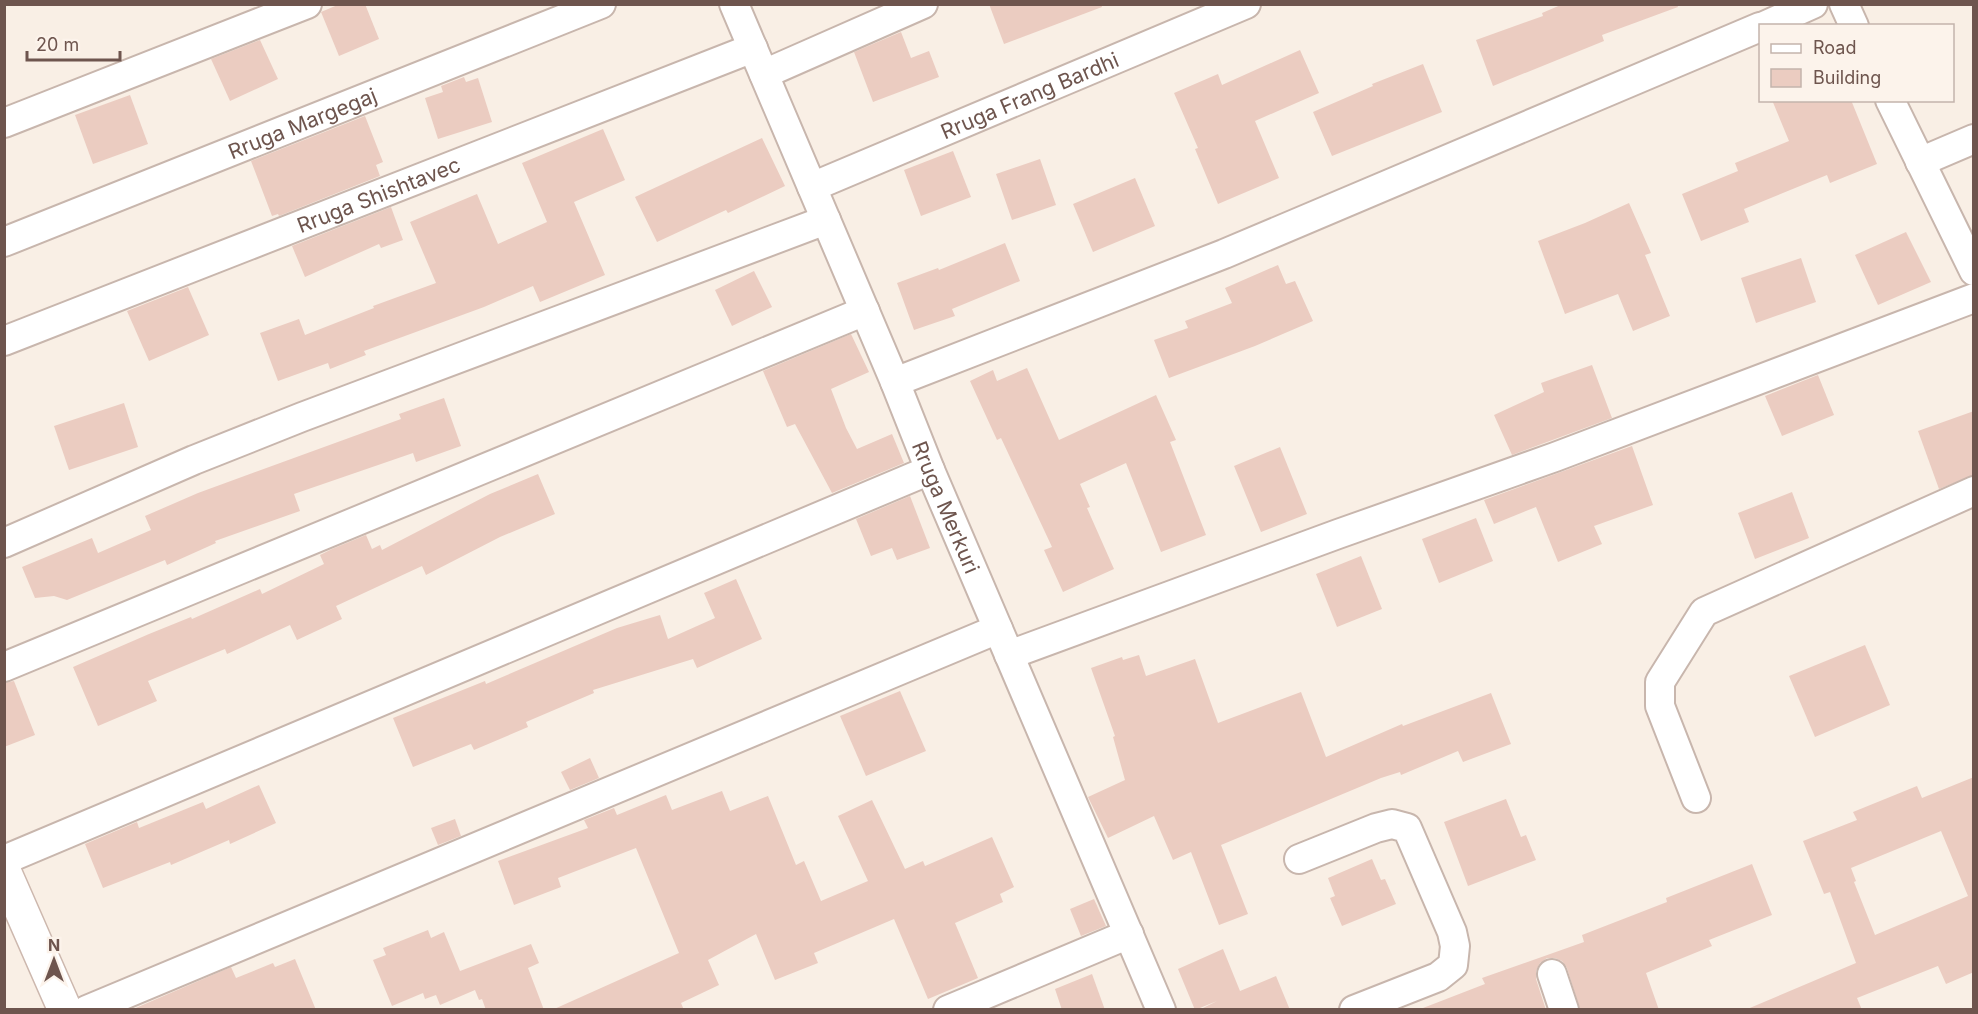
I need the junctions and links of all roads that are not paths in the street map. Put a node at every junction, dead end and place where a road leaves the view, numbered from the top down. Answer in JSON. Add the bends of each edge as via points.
{"nodes":[{"id":1,"x":307,"y":4,"type":"edge"},
{"id":2,"x":601,"y":4,"type":"edge"},
{"id":3,"x":734,"y":4,"type":"edge"},
{"id":4,"x":923,"y":4,"type":"edge"},
{"id":5,"x":1246,"y":4,"type":"edge"},
{"id":6,"x":1813,"y":4,"type":"edge"},
{"id":7,"x":1844,"y":4,"type":"edge"},
{"id":8,"x":1767,"y":24,"type":"edge"},
{"id":9,"x":1853,"y":24,"type":"edge"},
{"id":10,"x":1759,"y":27,"type":"edge"},
{"id":11,"x":753,"y":48,"type":"junction"},
{"id":12,"x":764,"y":74,"type":"junction"},
{"id":13,"x":1891,"y":102,"type":"edge"},
{"id":14,"x":4,"y":123,"type":"edge"},
{"id":15,"x":1974,"y":139,"type":"edge"},
{"id":16,"x":1920,"y":162,"type":"junction"},
{"id":17,"x":812,"y":187,"type":"junction"},
{"id":18,"x":826,"y":220,"type":"junction"},
{"id":19,"x":4,"y":242,"type":"edge"},
{"id":20,"x":1974,"y":271,"type":"edge"},
{"id":21,"x":1974,"y":298,"type":"edge"},
{"id":22,"x":865,"y":311,"type":"junction"},
{"id":23,"x":4,"y":341,"type":"edge"},
{"id":24,"x":896,"y":382,"type":"junction"},
{"id":25,"x":930,"y":470,"type":"junction"},
{"id":26,"x":1974,"y":491,"type":"edge"},
{"id":27,"x":4,"y":543,"type":"edge"},
{"id":28,"x":998,"y":629,"type":"junction"},
{"id":29,"x":1009,"y":655,"type":"junction"},
{"id":30,"x":4,"y":667,"type":"edge"},
{"id":31,"x":1696,"y":798,"type":"dead end"},
{"id":32,"x":1299,"y":859,"type":"dead end"},
{"id":33,"x":4,"y":860,"type":"edge"},
{"id":34,"x":8,"y":886,"type":"edge"},
{"id":35,"x":1129,"y":934,"type":"junction"},
{"id":36,"x":1552,"y":974,"type":"dead end"},
{"id":37,"x":65,"y":1010,"type":"edge"},
{"id":38,"x":87,"y":1010,"type":"edge"},
{"id":39,"x":948,"y":1010,"type":"edge"},
{"id":40,"x":1161,"y":1010,"type":"edge"},
{"id":41,"x":1354,"y":1010,"type":"edge"},
{"id":42,"x":1564,"y":1010,"type":"edge"}],
"edges":[{"from":1,"to":14,"type":"street"},
{"from":2,"to":19,"type":"street","name":"Rruga Margegaj"},
{"from":3,"to":11,"type":"street","name":"Rruga Merkuri"},
{"from":4,"to":12,"type":"street"},
{"from":5,"to":17,"type":"street","name":"Rruga Frang Bardhi"},
{"from":6,"to":8,"type":"street"},
{"from":7,"to":9,"type":"street"},
{"from":10,"to":24,"type":"street","via":[[1224,254]]},
{"from":11,"to":12,"type":"street","name":"Rruga Merkuri"},
{"from":11,"to":23,"type":"street","name":"Rruga Shishtavec"},
{"from":12,"to":17,"type":"street","name":"Rruga Merkuri"},
{"from":13,"to":16,"type":"street"},
{"from":15,"to":16,"type":"street"},
{"from":16,"to":20,"type":"street"},
{"from":17,"to":18,"type":"street","name":"Rruga Merkuri"},
{"from":18,"to":22,"type":"street","name":"Rruga Merkuri"},
{"from":18,"to":27,"type":"street","via":[[302,417]]},
{"from":21,"to":29,"type":"street","via":[[1555,457]]},
{"from":22,"to":24,"type":"street","name":"Rruga Merkuri"},
{"from":22,"to":30,"type":"street"},
{"from":24,"to":25,"type":"street","name":"Rruga Merkuri"},
{"from":25,"to":28,"type":"street","name":"Rruga Merkuri"},
{"from":25,"to":33,"type":"street"},
{"from":26,"to":31,"type":"street","via":[[1704,612],[1660,682],[1660,706]]},
{"from":28,"to":29,"type":"street","name":"Rruga Merkuri"},
{"from":28,"to":38,"type":"street"},
{"from":29,"to":35,"type":"street","name":"Rruga Merkuri"},
{"from":32,"to":41,"type":"street","via":[[1376,828],[1392,824],[1407,828],[1452,932],[1454,965],[1438,977]]},
{"from":34,"to":37,"type":"street"},
{"from":35,"to":39,"type":"street"},
{"from":35,"to":40,"type":"street","name":"Rruga Merkuri"},
{"from":36,"to":42,"type":"street"}]}
